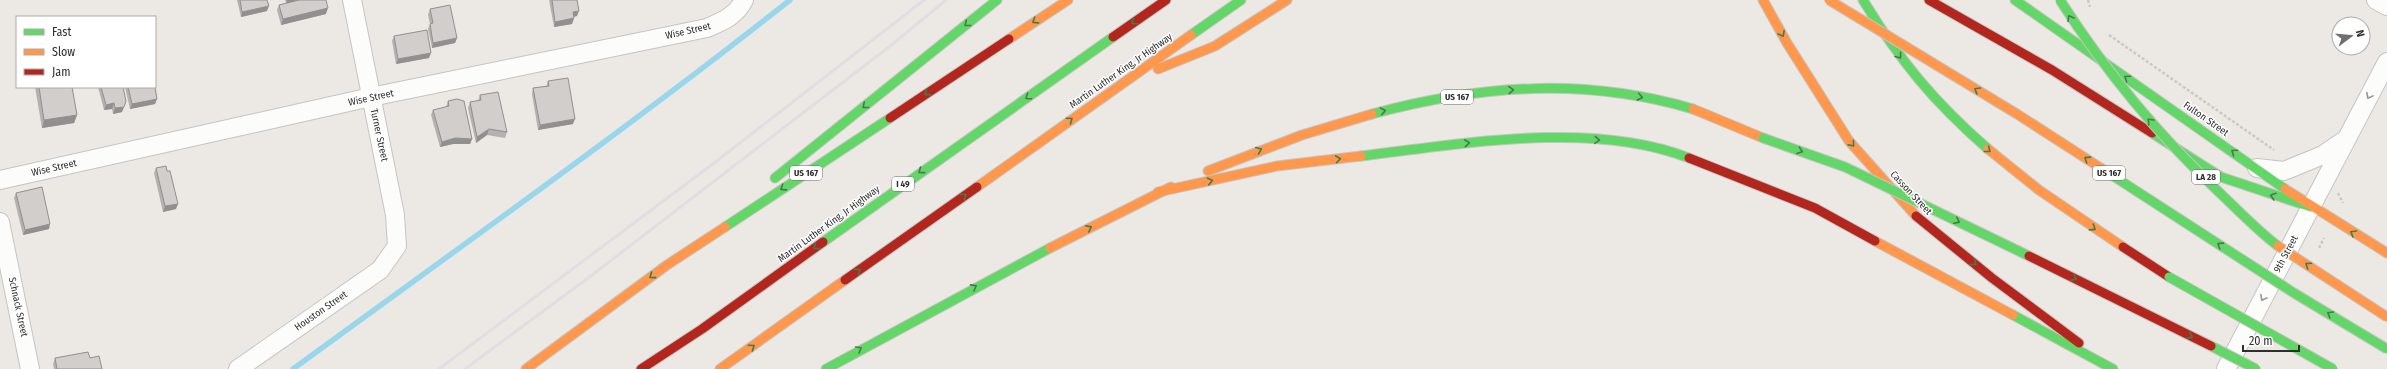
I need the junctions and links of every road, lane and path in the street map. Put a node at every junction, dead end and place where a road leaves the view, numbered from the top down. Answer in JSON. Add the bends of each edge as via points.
{"nodes":[{"id":1,"x":352,"y":0,"type":"edge"},
{"id":2,"x":997,"y":0,"type":"edge"},
{"id":3,"x":1068,"y":0,"type":"edge"},
{"id":4,"x":1166,"y":0,"type":"edge"},
{"id":5,"x":1241,"y":0,"type":"edge"},
{"id":6,"x":1286,"y":0,"type":"edge"},
{"id":7,"x":1763,"y":0,"type":"edge"},
{"id":8,"x":1829,"y":0,"type":"edge"},
{"id":9,"x":1863,"y":0,"type":"edge"},
{"id":10,"x":1929,"y":0,"type":"edge"},
{"id":11,"x":2015,"y":0,"type":"edge"},
{"id":12,"x":2060,"y":0,"type":"edge"},
{"id":13,"x":2376,"y":0,"type":"edge"},
{"id":14,"x":741,"y":5,"type":"edge"},
{"id":15,"x":2387,"y":6,"type":"edge"},
{"id":16,"x":1121,"y":20,"type":"dead end"},
{"id":17,"x":2387,"y":62,"type":"edge"},
{"id":18,"x":1052,"y":80,"type":"junction"},
{"id":19,"x":1120,"y":85,"type":"junction"},
{"id":20,"x":371,"y":97,"type":"junction"},
{"id":21,"x":2347,"y":138,"type":"junction"},
{"id":22,"x":2257,"y":168,"type":"junction"},
{"id":23,"x":0,"y":180,"type":"edge"},
{"id":24,"x":766,"y":185,"type":"dead end"},
{"id":25,"x":1158,"y":192,"type":"junction"},
{"id":26,"x":742,"y":205,"type":"dead end"},
{"id":27,"x":2311,"y":207,"type":"junction"},
{"id":28,"x":0,"y":222,"type":"edge"},
{"id":29,"x":397,"y":246,"type":"joint"},
{"id":30,"x":2387,"y":252,"type":"edge"},
{"id":31,"x":667,"y":265,"type":"junction"},
{"id":32,"x":2387,"y":317,"type":"edge"},
{"id":33,"x":2387,"y":349,"type":"edge"},
{"id":34,"x":30,"y":369,"type":"edge"},
{"id":35,"x":238,"y":369,"type":"edge"},
{"id":36,"x":526,"y":369,"type":"edge"},
{"id":37,"x":641,"y":369,"type":"edge"},
{"id":38,"x":720,"y":369,"type":"edge"},
{"id":39,"x":826,"y":369,"type":"edge"},
{"id":40,"x":2113,"y":369,"type":"edge"},
{"id":41,"x":2226,"y":369,"type":"edge"},
{"id":42,"x":2256,"y":369,"type":"edge"},
{"id":43,"x":2333,"y":369,"type":"edge"}],
"edges":[{"from":1,"to":20,"type":"street","name":"Turner Street"},
{"from":2,"to":24,"type":"main road","one_way":true},
{"from":3,"to":31,"type":"main road","number":"US 167","one_way":true},
{"from":4,"to":18,"type":"main road","name":"Martin Luther King, Jr Highway","number":"I 49","one_way":true},
{"from":5,"to":19,"type":"main road","name":"Martin Luther King, Jr Highway"},
{"from":6,"to":19,"type":"main road","via":[[1215,46]]},
{"from":7,"to":40,"type":"main road","name":"Casson Street","one_way":true,"via":[[1849,141],[1918,218],[1992,278]]},
{"from":33,"to":8,"type":"main road","number":"US 167","one_way":true,"bridge":true,"via":[[2294,293],[2017,114]]},
{"from":9,"to":43,"type":"main road","one_way":true,"bridge":true,"via":[[1899,56],[1933,96],[1973,138],[2017,174],[2055,203],[2169,277]]},
{"from":27,"to":10,"type":"main road","one_way":true,"via":[[2221,177],[2052,70]]},
{"from":22,"to":11,"type":"main road","name":"Fulton Street","one_way":true},
{"from":32,"to":12,"type":"main road","number":"LA 28","one_way":true,"bridge":true,"via":[[2272,240],[2194,166],[2147,118],[2118,83],[2076,28]]},
{"from":13,"to":15,"type":"street"},
{"from":14,"to":20,"type":"street","name":"Wise Street","via":[[724,21],[708,28]]},
{"from":16,"to":18,"type":"main road"},
{"from":17,"to":21,"type":"street","name":"9th Street","one_way":true},
{"from":18,"to":37,"type":"main road","name":"Martin Luther King, Jr Highway","number":"I 49","one_way":true,"via":[[702,329]]},
{"from":38,"to":19,"type":"main road","name":"Martin Luther King, Jr Highway","one_way":true},
{"from":20,"to":23,"type":"street","name":"Wise Street"},
{"from":20,"to":29,"type":"street","name":"Turner Street","via":[[396,215]]},
{"from":21,"to":22,"type":"street","name":"9th Street","via":[[2323,155],[2300,166],[2284,171]]},
{"from":21,"to":27,"type":"street","name":"9th Street"},
{"from":22,"to":27,"type":"main road","name":"Fulton Street"},
{"from":39,"to":25,"type":"main road","number":"US 167","one_way":true,"via":[[1000,273]]},
{"from":25,"to":40,"type":"main road","one_way":true,"via":[[1277,166],[1507,139],[1598,140],[1664,148],[1815,208]]},
{"from":25,"to":42,"type":"main road","number":"US 167","one_way":true,"bridge":true,"via":[[1281,141],[1362,116],[1490,91],[1551,88],[1607,91],[1694,110],[1845,167],[2143,311]]},
{"from":26,"to":31,"type":"main road"},
{"from":30,"to":27,"type":"main road","name":"Fulton Street","one_way":true},
{"from":27,"to":41,"type":"street","name":"9th Street","one_way":true},
{"from":28,"to":34,"type":"street","name":"Schnack Street"},
{"from":29,"to":35,"type":"street","name":"Houston Street","via":[[380,270]]},
{"from":31,"to":36,"type":"main road","number":"US 167","one_way":true}]}
